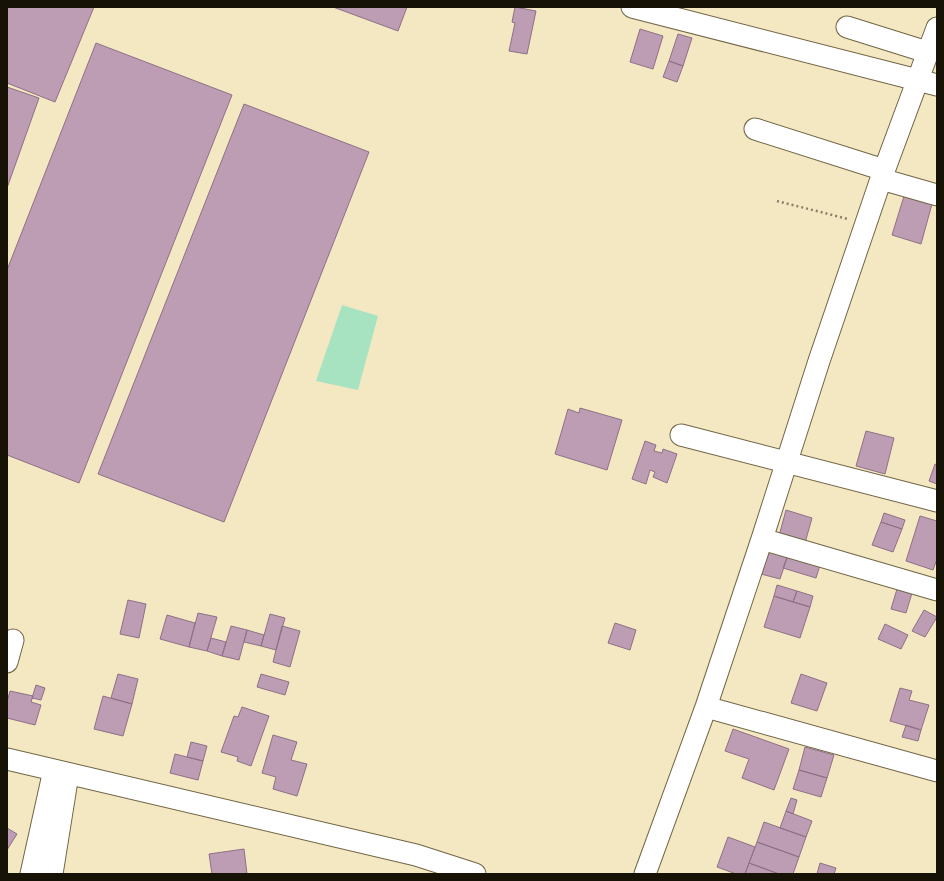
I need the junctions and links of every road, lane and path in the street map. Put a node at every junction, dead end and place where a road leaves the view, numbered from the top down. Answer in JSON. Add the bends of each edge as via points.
{"nodes":[{"id":1,"x":632,"y":7,"type":"edge"},
{"id":2,"x":846,"y":27,"type":"dead end"},
{"id":3,"x":937,"y":28,"type":"edge"},
{"id":4,"x":927,"y":52,"type":"junction"},
{"id":5,"x":927,"y":82,"type":"edge"},
{"id":6,"x":755,"y":129,"type":"dead end"},
{"id":7,"x":882,"y":174,"type":"junction"},
{"id":8,"x":937,"y":195,"type":"edge"},
{"id":9,"x":777,"y":201,"type":"dead end"},
{"id":10,"x":865,"y":224,"type":"junction"},
{"id":11,"x":682,"y":435,"type":"dead end"},
{"id":12,"x":787,"y":461,"type":"junction"},
{"id":13,"x":937,"y":501,"type":"edge"},
{"id":14,"x":762,"y":539,"type":"junction"},
{"id":15,"x":937,"y":590,"type":"edge"},
{"id":16,"x":13,"y":640,"type":"dead end"},
{"id":17,"x":7,"y":662,"type":"edge"},
{"id":18,"x":706,"y":707,"type":"junction"},
{"id":19,"x":7,"y":759,"type":"edge"},
{"id":20,"x":937,"y":771,"type":"edge"},
{"id":21,"x":61,"y":772,"type":"junction"},
{"id":22,"x":31,"y":874,"type":"edge"},
{"id":23,"x":52,"y":874,"type":"edge"},
{"id":24,"x":475,"y":874,"type":"edge"},
{"id":25,"x":645,"y":874,"type":"edge"}],
"edges":[{"from":1,"to":5,"type":"street"},
{"from":2,"to":4,"type":"street"},
{"from":3,"to":4,"type":"street"},
{"from":4,"to":5,"type":"street"},
{"from":5,"to":7,"type":"street"},
{"from":6,"to":7,"type":"street"},
{"from":7,"to":8,"type":"street"},
{"from":7,"to":10,"type":"street"},
{"from":9,"to":10,"type":"path"},
{"from":10,"to":12,"type":"street","via":[[808,365]]},
{"from":11,"to":12,"type":"street"},
{"from":12,"to":13,"type":"street"},
{"from":12,"to":14,"type":"street"},
{"from":14,"to":15,"type":"street"},
{"from":14,"to":18,"type":"street"},
{"from":16,"to":17,"type":"street"},
{"from":18,"to":20,"type":"street"},
{"from":18,"to":25,"type":"street"},
{"from":19,"to":21,"type":"street"},
{"from":21,"to":22,"type":"street"},
{"from":21,"to":23,"type":"street"},
{"from":21,"to":24,"type":"street","via":[[419,849],[443,857]]}]}
